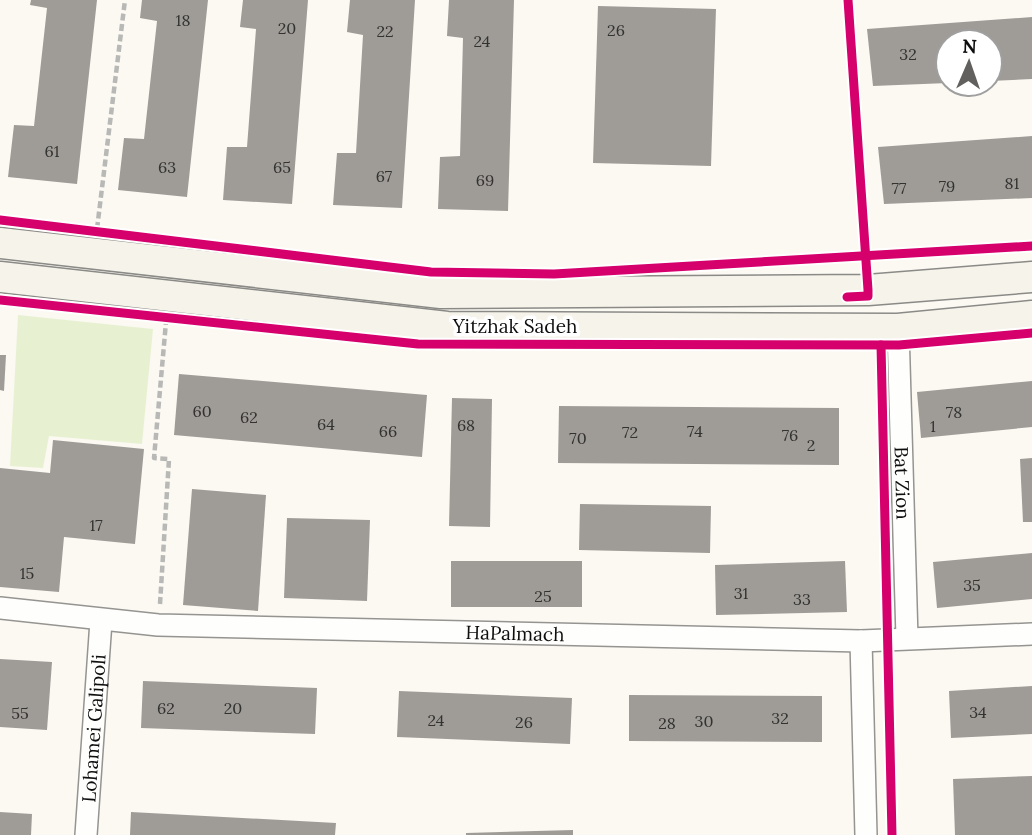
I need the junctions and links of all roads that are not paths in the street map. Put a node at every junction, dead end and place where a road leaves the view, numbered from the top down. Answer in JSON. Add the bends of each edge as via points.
{"nodes":[{"id":1,"x":0,"y":243,"type":"edge"},
{"id":2,"x":0,"y":277,"type":"edge"},
{"id":3,"x":1032,"y":277,"type":"edge"},
{"id":4,"x":1032,"y":316,"type":"edge"},
{"id":5,"x":898,"y":329,"type":"junction"},
{"id":6,"x":0,"y":608,"type":"edge"},
{"id":7,"x":101,"y":621,"type":"junction"},
{"id":8,"x":1032,"y":634,"type":"edge"},
{"id":9,"x":907,"y":638,"type":"junction"},
{"id":10,"x":861,"y":641,"type":"junction"},
{"id":11,"x":86,"y":835,"type":"edge"},
{"id":12,"x":866,"y":835,"type":"edge"}],
"edges":[{"from":1,"to":3,"type":"street","name":"Yitzhak Sadeh","via":[[441,293],[868,290]]},
{"from":2,"to":5,"type":"street","name":"Yitzhak Sadeh","via":[[447,327]]},
{"from":4,"to":5,"type":"street","name":"Yitzhak Sadeh"},
{"from":5,"to":9,"type":"street","name":"Bat Zion"},
{"from":6,"to":7,"type":"street","name":"HaPalmach"},
{"from":7,"to":10,"type":"street","name":"HaPalmach"},
{"from":7,"to":11,"type":"street","name":"Lohamei Galipoli"},
{"from":8,"to":9,"type":"street","name":"HaPalmach"},
{"from":9,"to":10,"type":"street","name":"HaPalmach"},
{"from":10,"to":12,"type":"street"}]}
